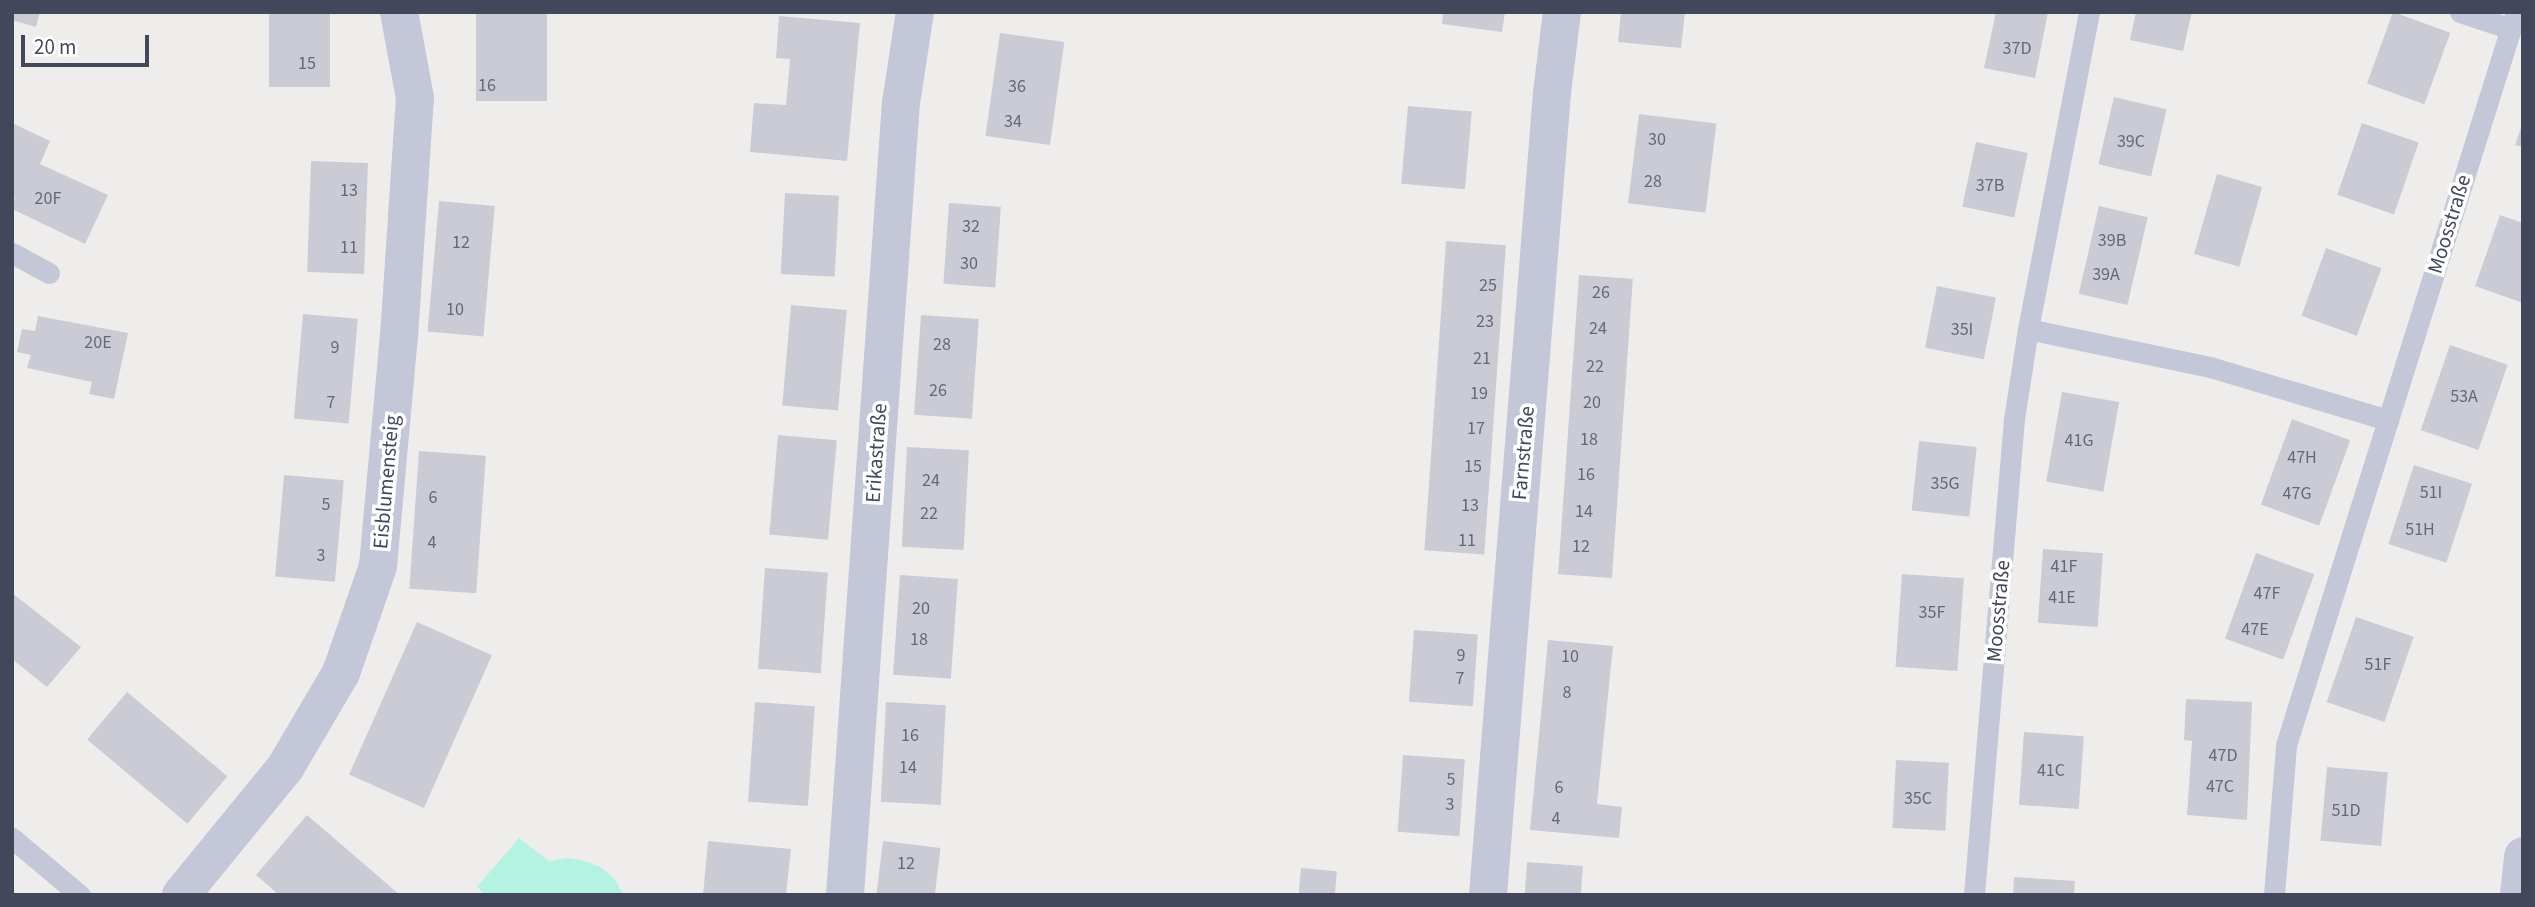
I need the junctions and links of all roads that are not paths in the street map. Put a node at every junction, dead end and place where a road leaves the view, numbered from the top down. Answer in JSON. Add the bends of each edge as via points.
{"nodes":[{"id":1,"x":398,"y":12,"type":"edge"},
{"id":2,"x":915,"y":12,"type":"edge"},
{"id":3,"x":1562,"y":12,"type":"edge"},
{"id":4,"x":2089,"y":12,"type":"edge"},
{"id":5,"x":2459,"y":12,"type":"edge"},
{"id":6,"x":2513,"y":20,"type":"edge"},
{"id":7,"x":12,"y":253,"type":"edge"},
{"id":8,"x":50,"y":272,"type":"dead end"},
{"id":9,"x":2028,"y":329,"type":"junction"},
{"id":10,"x":2388,"y":420,"type":"junction"},
{"id":11,"x":12,"y":838,"type":"edge"},
{"id":12,"x":2523,"y":856,"type":"edge"},
{"id":13,"x":80,"y":895,"type":"edge"},
{"id":14,"x":180,"y":895,"type":"edge"},
{"id":15,"x":845,"y":895,"type":"edge"},
{"id":16,"x":1488,"y":895,"type":"edge"},
{"id":17,"x":1975,"y":895,"type":"edge"},
{"id":18,"x":2274,"y":895,"type":"edge"},
{"id":19,"x":2519,"y":895,"type":"edge"}],
"edges":[{"from":1,"to":14,"type":"street","name":"Eisblumensteig","via":[[415,98],[378,566],[341,673],[285,768]]},
{"from":2,"to":15,"type":"street","name":"Erikastraße","via":[[901,103]]},
{"from":3,"to":16,"type":"street","name":"Farnstraße"},
{"from":4,"to":9,"type":"lane","name":"Moosstraße"},
{"from":5,"to":6,"type":"lane","name":"Moosstraße"},
{"from":6,"to":10,"type":"lane","name":"Moosstraße"},
{"from":7,"to":8,"type":"lane"},
{"from":9,"to":10,"type":"lane","via":[[2210,368]]},
{"from":9,"to":17,"type":"lane","name":"Moosstraße","via":[[2014,419]]},
{"from":10,"to":18,"type":"lane","name":"Moosstraße","via":[[2286,745]]},
{"from":11,"to":13,"type":"lane"},
{"from":12,"to":19,"type":"street"}]}
